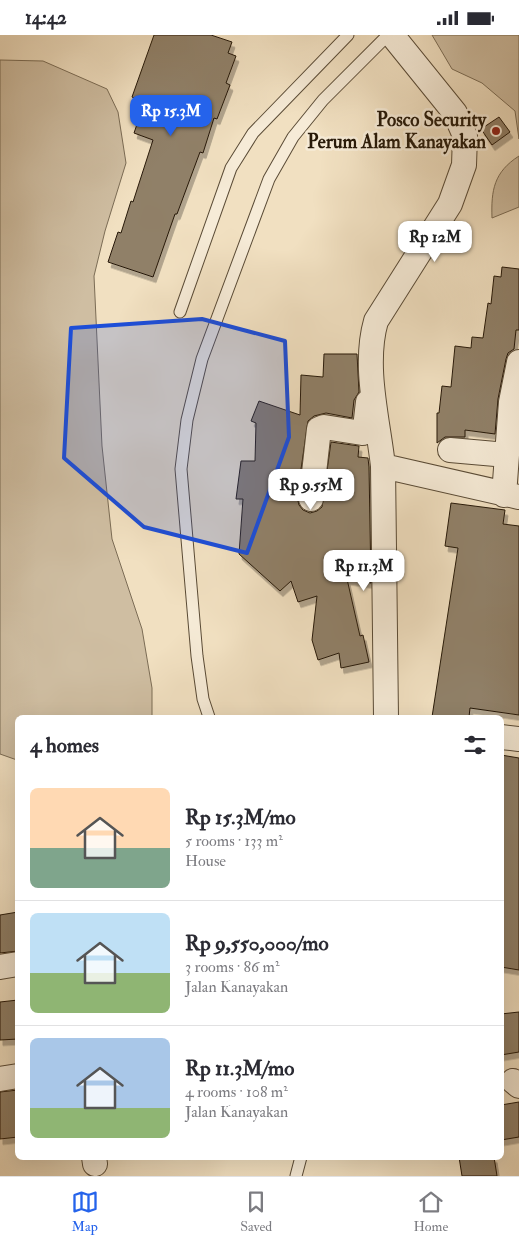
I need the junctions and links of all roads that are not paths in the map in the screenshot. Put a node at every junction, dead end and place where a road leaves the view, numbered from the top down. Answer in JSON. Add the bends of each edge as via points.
{"nodes":[{"id":1,"x":348,"y":35,"type":"edge"},
{"id":2,"x":388,"y":35,"type":"edge"},
{"id":3,"x":392,"y":35,"type":"edge"},
{"id":4,"x":180,"y":312,"type":"dead end"},
{"id":5,"x":372,"y":355,"type":"junction"},
{"id":6,"x":519,"y":362,"type":"edge"},
{"id":7,"x":450,"y":450,"type":"dead end"},
{"id":8,"x":507,"y":455,"type":"junction"},
{"id":9,"x":383,"y":466,"type":"junction"},
{"id":10,"x":511,"y":496,"type":"edge"},
{"id":11,"x":311,"y":499,"type":"dead end"},
{"id":12,"x":208,"y":715,"type":"edge"},
{"id":13,"x":386,"y":715,"type":"edge"},
{"id":14,"x":504,"y":737,"type":"edge"},
{"id":15,"x":519,"y":739,"type":"edge"},
{"id":16,"x":15,"y":964,"type":"edge"},
{"id":17,"x":0,"y":967,"type":"edge"},
{"id":18,"x":15,"y":1076,"type":"edge"},
{"id":19,"x":0,"y":1079,"type":"edge"},
{"id":20,"x":300,"y":1160,"type":"edge"},
{"id":21,"x":296,"y":1176,"type":"edge"}],
"edges":[{"from":1,"to":4,"type":"lane","via":[[253,133],[230,169]]},
{"from":2,"to":12,"type":"lane","via":[[323,100],[293,137],[269,179],[202,359],[187,420],[181,469],[197,656]]},
{"from":3,"to":5,"type":"street","via":[[456,113],[465,136],[464,165],[450,204],[376,321]]},
{"from":5,"to":9,"type":"street"},
{"from":5,"to":11,"type":"street","via":[[365,428],[362,433],[319,429]]},
{"from":6,"to":8,"type":"street","via":[[511,402]]},
{"from":7,"to":8,"type":"street"},
{"from":8,"to":10,"type":"street"},
{"from":9,"to":10,"type":"street"},
{"from":9,"to":13,"type":"street"},
{"from":14,"to":15,"type":"street"},
{"from":16,"to":17,"type":"street"},
{"from":18,"to":19,"type":"street"},
{"from":20,"to":21,"type":"lane"}]}
